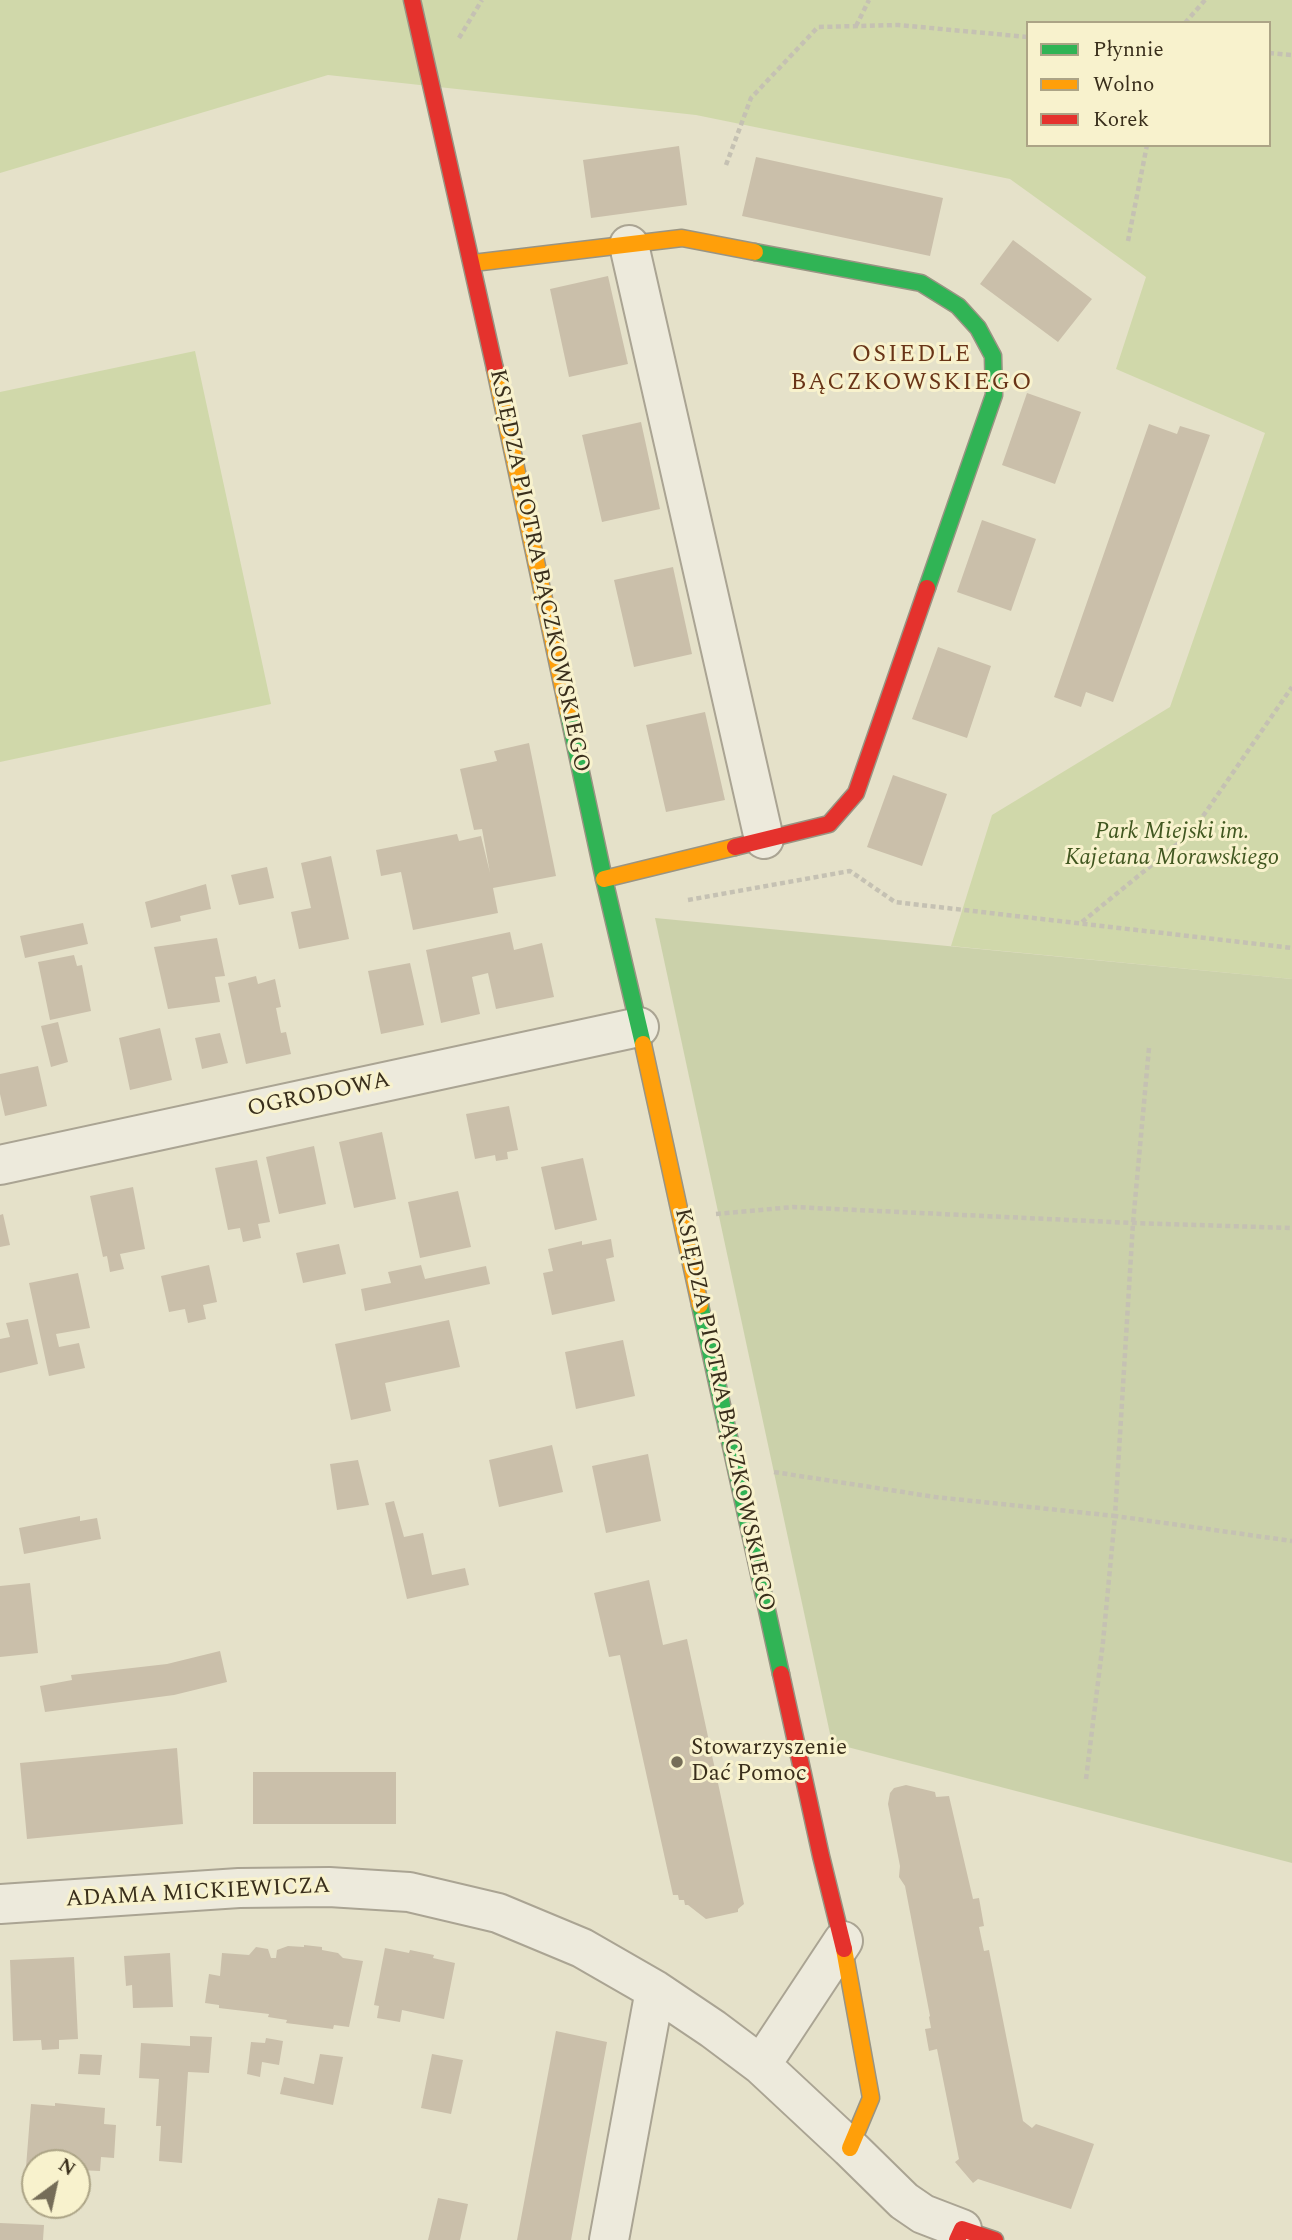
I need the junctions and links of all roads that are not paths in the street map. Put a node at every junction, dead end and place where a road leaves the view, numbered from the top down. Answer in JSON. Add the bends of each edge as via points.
{"nodes":[{"id":1,"x":412,"y":0,"type":"edge"},
{"id":2,"x":629,"y":245,"type":"junction"},
{"id":3,"x":473,"y":263,"type":"junction"},
{"id":4,"x":764,"y":839,"type":"junction"},
{"id":5,"x":604,"y":878,"type":"junction"},
{"id":6,"x":639,"y":1027,"type":"junction"},
{"id":7,"x":0,"y":1165,"type":"edge"},
{"id":8,"x":0,"y":1905,"type":"edge"},
{"id":9,"x":843,"y":1941,"type":"junction"},
{"id":10,"x":655,"y":1990,"type":"junction"},
{"id":11,"x":761,"y":2064,"type":"junction"},
{"id":12,"x":850,"y":2148,"type":"junction"},
{"id":13,"x":971,"y":2236,"type":"edge"},
{"id":14,"x":609,"y":2240,"type":"edge"}],
"edges":[{"from":1,"to":3,"type":"street","name":"KSIĘDZA PIOTRA BĄCZKOWSKIEGO"},
{"from":2,"to":3,"type":"street"},
{"from":2,"to":4,"type":"street"},
{"from":2,"to":4,"type":"street","via":[[682,238],[921,283],[958,306],[978,328],[993,356],[994,395],[856,793],[829,824]]},
{"from":3,"to":5,"type":"street","name":"KSIĘDZA PIOTRA BĄCZKOWSKIEGO"},
{"from":4,"to":5,"type":"street"},
{"from":5,"to":6,"type":"street","name":"KSIĘDZA PIOTRA BĄCZKOWSKIEGO"},
{"from":6,"to":7,"type":"street","name":"OGRODOWA"},
{"from":6,"to":9,"type":"street","name":"KSIĘDZA PIOTRA BĄCZKOWSKIEGO"},
{"from":8,"to":10,"type":"street","name":"ADAMA MICKIEWICZA","via":[[239,1888],[409,1892],[498,1913],[582,1948]]},
{"from":9,"to":11,"type":"street"},
{"from":9,"to":12,"type":"street","name":"KSIĘDZA PIOTRA BĄCZKOWSKIEGO","via":[[871,2098]]},
{"from":10,"to":11,"type":"street","name":"ADAMA MICKIEWICZA"},
{"from":10,"to":14,"type":"street"},
{"from":11,"to":12,"type":"street","name":"ADAMA MICKIEWICZA"},
{"from":12,"to":13,"type":"street","name":"ADAMA MICKIEWICZA","via":[[904,2201]]}]}
